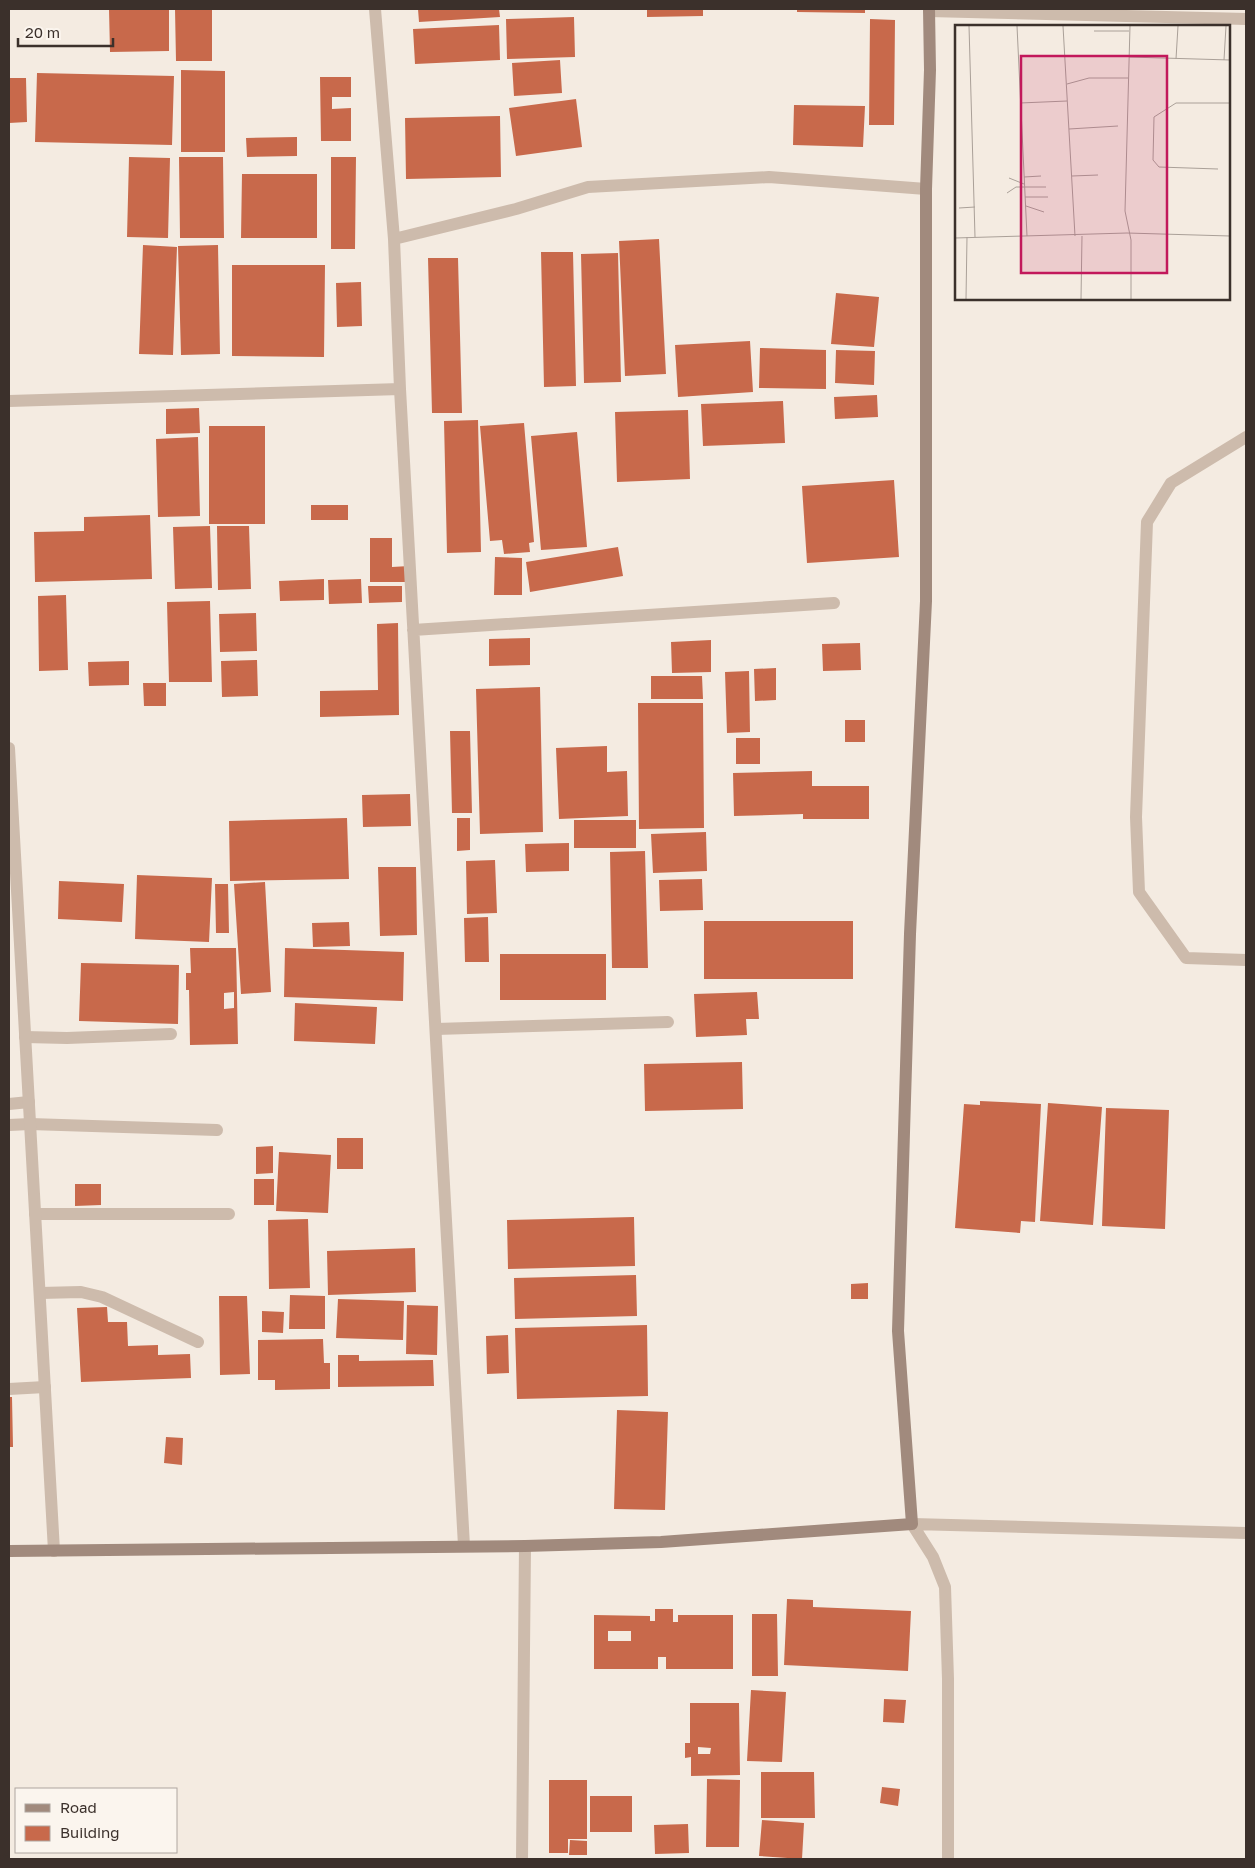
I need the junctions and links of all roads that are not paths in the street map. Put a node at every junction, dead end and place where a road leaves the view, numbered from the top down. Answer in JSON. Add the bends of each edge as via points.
{"nodes":[{"id":1,"x":375,"y":9,"type":"edge"},
{"id":2,"x":928,"y":10,"type":"edge"},
{"id":3,"x":1246,"y":19,"type":"edge"},
{"id":4,"x":926,"y":189,"type":"junction"},
{"id":5,"x":394,"y":239,"type":"junction"},
{"id":6,"x":400,"y":389,"type":"junction"},
{"id":7,"x":9,"y":401,"type":"edge"},
{"id":8,"x":1246,"y":437,"type":"edge"},
{"id":9,"x":834,"y":603,"type":"dead end"},
{"id":10,"x":413,"y":630,"type":"junction"},
{"id":11,"x":9,"y":748,"type":"edge"},
{"id":12,"x":1246,"y":960,"type":"edge"},
{"id":13,"x":668,"y":1022,"type":"dead end"},
{"id":14,"x":436,"y":1029,"type":"junction"},
{"id":15,"x":171,"y":1034,"type":"dead end"},
{"id":16,"x":25,"y":1037,"type":"junction"},
{"id":17,"x":29,"y":1102,"type":"junction"},
{"id":18,"x":9,"y":1104,"type":"edge"},
{"id":19,"x":30,"y":1124,"type":"junction"},
{"id":20,"x":9,"y":1125,"type":"edge"},
{"id":21,"x":217,"y":1130,"type":"dead end"},
{"id":22,"x":35,"y":1214,"type":"junction"},
{"id":23,"x":229,"y":1214,"type":"dead end"},
{"id":24,"x":40,"y":1293,"type":"junction"},
{"id":25,"x":198,"y":1342,"type":"dead end"},
{"id":26,"x":45,"y":1387,"type":"junction"},
{"id":27,"x":9,"y":1389,"type":"edge"},
{"id":28,"x":912,"y":1524,"type":"junction"},
{"id":29,"x":1246,"y":1533,"type":"edge"},
{"id":30,"x":464,"y":1546,"type":"junction"},
{"id":31,"x":524,"y":1546,"type":"junction"},
{"id":32,"x":54,"y":1551,"type":"junction"},
{"id":33,"x":9,"y":1552,"type":"edge"},
{"id":34,"x":522,"y":1859,"type":"edge"},
{"id":35,"x":948,"y":1859,"type":"edge"}],
"edges":[{"from":1,"to":5,"type":"street"},
{"from":2,"to":3,"type":"street"},
{"from":2,"to":4,"type":"street","via":[[930,70]]},
{"from":4,"to":5,"type":"street","via":[[769,177],[588,187],[516,209]]},
{"from":4,"to":28,"type":"street","via":[[926,601],[910,934],[898,1331]]},
{"from":5,"to":6,"type":"street"},
{"from":6,"to":7,"type":"street"},
{"from":6,"to":10,"type":"street"},
{"from":8,"to":12,"type":"street","via":[[1172,483],[1147,522],[1136,817],[1139,892],[1186,958]]},
{"from":9,"to":10,"type":"street"},
{"from":10,"to":14,"type":"street"},
{"from":11,"to":16,"type":"street"},
{"from":13,"to":14,"type":"street"},
{"from":14,"to":30,"type":"street"},
{"from":15,"to":16,"type":"street"},
{"from":16,"to":17,"type":"street"},
{"from":17,"to":18,"type":"street"},
{"from":17,"to":19,"type":"street"},
{"from":19,"to":20,"type":"street"},
{"from":19,"to":21,"type":"street"},
{"from":19,"to":22,"type":"street"},
{"from":22,"to":23,"type":"street"},
{"from":22,"to":24,"type":"street"},
{"from":24,"to":25,"type":"street","via":[[81,1292],[102,1297]]},
{"from":24,"to":26,"type":"street"},
{"from":26,"to":27,"type":"street"},
{"from":26,"to":32,"type":"street"},
{"from":28,"to":29,"type":"street"},
{"from":28,"to":31,"type":"street","via":[[688,1540]]},
{"from":28,"to":35,"type":"street","via":[[933,1557],[945,1587]]},
{"from":30,"to":31,"type":"street"},
{"from":30,"to":32,"type":"street"},
{"from":31,"to":34,"type":"street"},
{"from":32,"to":33,"type":"street"}]}
